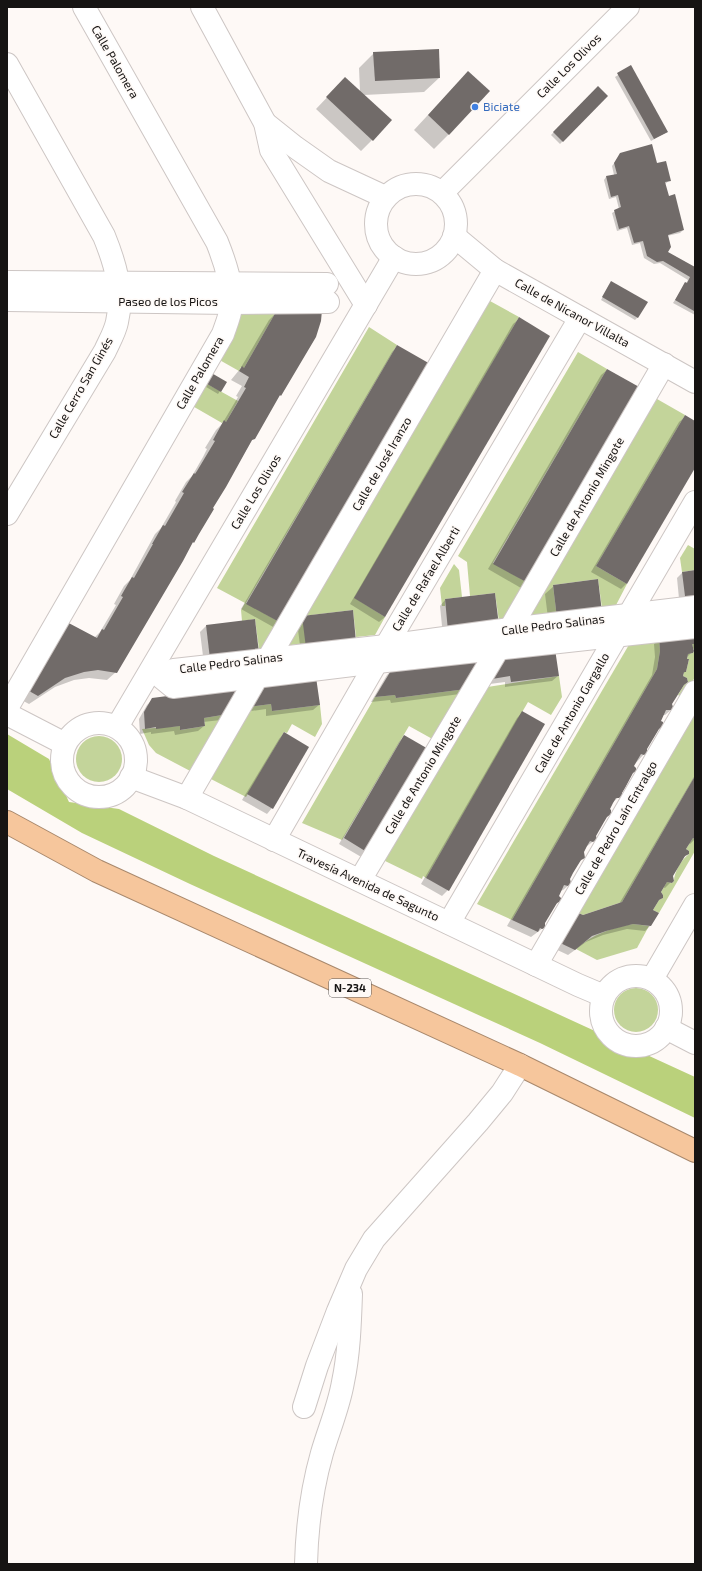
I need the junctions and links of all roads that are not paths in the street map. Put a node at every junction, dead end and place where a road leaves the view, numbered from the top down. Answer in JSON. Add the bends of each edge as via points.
{"nodes":[{"id":1,"x":84,"y":7,"type":"edge"},
{"id":2,"x":202,"y":7,"type":"edge"},
{"id":3,"x":628,"y":7,"type":"edge"},
{"id":4,"x":7,"y":64,"type":"edge"},
{"id":5,"x":265,"y":123,"type":"junction"},
{"id":6,"x":442,"y":193,"type":"junction"},
{"id":7,"x":386,"y":197,"type":"junction"},
{"id":8,"x":454,"y":236,"type":"junction"},
{"id":9,"x":394,"y":257,"type":"junction"},
{"id":10,"x":496,"y":270,"type":"junction"},
{"id":11,"x":7,"y":287,"type":"edge"},
{"id":12,"x":119,"y":293,"type":"junction"},
{"id":13,"x":230,"y":293,"type":"junction"},
{"id":14,"x":328,"y":293,"type":"dead end"},
{"id":15,"x":366,"y":305,"type":"junction"},
{"id":16,"x":580,"y":318,"type":"junction"},
{"id":17,"x":664,"y":364,"type":"junction"},
{"id":18,"x":695,"y":382,"type":"edge"},
{"id":19,"x":695,"y":502,"type":"edge"},
{"id":20,"x":7,"y":514,"type":"edge"},
{"id":21,"x":695,"y":607,"type":"edge"},
{"id":22,"x":629,"y":616,"type":"junction"},
{"id":23,"x":695,"y":627,"type":"edge"},
{"id":24,"x":510,"y":629,"type":"junction"},
{"id":25,"x":617,"y":636,"type":"junction"},
{"id":26,"x":498,"y":649,"type":"junction"},
{"id":27,"x":382,"y":654,"type":"junction"},
{"id":28,"x":268,"y":659,"type":"junction"},
{"id":29,"x":257,"y":677,"type":"junction"},
{"id":30,"x":695,"y":692,"type":"edge"},
{"id":31,"x":7,"y":708,"type":"edge"},
{"id":32,"x":7,"y":714,"type":"edge"},
{"id":33,"x":117,"y":727,"type":"junction"},
{"id":34,"x":65,"y":744,"type":"junction"},
{"id":35,"x":131,"y":777,"type":"junction"},
{"id":36,"x":188,"y":798,"type":"junction"},
{"id":37,"x":7,"y":822,"type":"edge"},
{"id":38,"x":274,"y":840,"type":"junction"},
{"id":39,"x":360,"y":880,"type":"junction"},
{"id":40,"x":695,"y":905,"type":"edge"},
{"id":41,"x":449,"y":923,"type":"junction"},
{"id":42,"x":536,"y":965,"type":"junction"},
{"id":43,"x":652,"y":979,"type":"junction"},
{"id":44,"x":604,"y":996,"type":"junction"},
{"id":45,"x":666,"y":1028,"type":"junction"},
{"id":46,"x":695,"y":1043,"type":"edge"},
{"id":47,"x":520,"y":1065,"type":"junction"},
{"id":48,"x":695,"y":1151,"type":"edge"},
{"id":49,"x":351,"y":1283,"type":"junction"},
{"id":50,"x":304,"y":1408,"type":"dead end"},
{"id":51,"x":306,"y":1564,"type":"edge"}],
"edges":[{"from":1,"to":13,"type":"street","name":"Calle Palomera","via":[[217,242],[225,263]]},
{"from":2,"to":5,"type":"street"},
{"from":3,"to":6,"type":"street","name":"Calle Los Olivos"},
{"from":4,"to":12,"type":"street","name":"Calle Cerro San Ginés","via":[[104,236],[115,264]]},
{"from":5,"to":7,"type":"street","via":[[329,171]]},
{"from":5,"to":15,"type":"street","via":[[271,150]]},
{"from":6,"to":7,"type":"street","via":[[431,186],[419,183],[395,189]]},
{"from":6,"to":8,"type":"street","via":[[450,202],[454,213]]},
{"from":7,"to":9,"type":"street","via":[[378,209],[376,222],[378,236],[384,248]]},
{"from":8,"to":9,"type":"street","via":[[449,247],[430,262],[406,263]]},
{"from":8,"to":10,"type":"street","name":"Calle de Nicanor Villalta"},
{"from":9,"to":15,"type":"street","name":"Calle Los Olivos"},
{"from":10,"to":16,"type":"street","name":"Calle de Nicanor Villalta"},
{"from":10,"to":28,"type":"street","name":"Calle de José Iranzo"},
{"from":11,"to":12,"type":"street","name":"Paseo de los Picos"},
{"from":12,"to":13,"type":"street","name":"Paseo de los Picos"},
{"from":12,"to":20,"type":"street","name":"Calle Cerro San Ginés","via":[[117,323],[105,351]]},
{"from":13,"to":14,"type":"street","name":"Paseo de los Picos"},
{"from":13,"to":31,"type":"street","name":"Calle Palomera","via":[[223,334]]},
{"from":15,"to":33,"type":"street","name":"Calle Los Olivos"},
{"from":16,"to":17,"type":"street","name":"Calle de Nicanor Villalta"},
{"from":16,"to":27,"type":"street","name":"Calle de Rafael Alberti"},
{"from":17,"to":18,"type":"street","name":"Calle de Nicanor Villalta"},
{"from":17,"to":24,"type":"street","name":"Calle de Antonio Mingote"},
{"from":19,"to":22,"type":"street","name":"Calle de Antonio Gargallo"},
{"from":21,"to":22,"type":"street","name":"Calle Pedro Salinas"},
{"from":22,"to":24,"type":"street","name":"Calle Pedro Salinas"},
{"from":22,"to":25,"type":"street","name":"Calle de Antonio Gargallo"},
{"from":23,"to":25,"type":"street","name":"Calle Pedro Salinas"},
{"from":24,"to":27,"type":"street","name":"Calle Pedro Salinas"},
{"from":25,"to":26,"type":"street","name":"Calle Pedro Salinas"},
{"from":25,"to":41,"type":"street","name":"Calle de Antonio Gargallo"},
{"from":26,"to":27,"type":"street","name":"Calle Pedro Salinas"},
{"from":26,"to":39,"type":"street","name":"Calle de Antonio Mingote"},
{"from":27,"to":28,"type":"street","name":"Calle Pedro Salinas"},
{"from":27,"to":29,"type":"street","name":"Calle Pedro Salinas"},
{"from":27,"to":38,"type":"street","name":"Calle de Rafael Alberti"},
{"from":28,"to":29,"type":"street","name":"Calle Pedro Salinas","via":[[174,670],[162,678],[173,687]]},
{"from":29,"to":36,"type":"street"},
{"from":30,"to":42,"type":"street","name":"Calle de Pedro Laín Entralgo"},
{"from":32,"to":34,"type":"street"},
{"from":33,"to":34,"type":"street","via":[[106,723],[93,723],[72,734]]},
{"from":33,"to":35,"type":"street","via":[[126,734],[132,744],[135,766]]},
{"from":34,"to":35,"type":"street","via":[[62,756],[63,769],[77,790],[88,795],[113,794],[124,787]]},
{"from":35,"to":36,"type":"street","name":"Travesía Avenida de Sagunto"},
{"from":36,"to":38,"type":"street","name":"Travesía Avenida de Sagunto"},
{"from":37,"to":47,"type":"highway","number":"N-234","via":[[97,871]]},
{"from":38,"to":39,"type":"street","name":"Travesía Avenida de Sagunto"},
{"from":39,"to":41,"type":"street","name":"Travesía Avenida de Sagunto"},
{"from":40,"to":43,"type":"street"},
{"from":41,"to":42,"type":"street","name":"Travesía Avenida de Sagunto"},
{"from":42,"to":44,"type":"street","name":"Travesía Avenida de Sagunto"},
{"from":43,"to":44,"type":"street","via":[[630,976],[610,986]]},
{"from":43,"to":45,"type":"street","via":[[668,995],[671,1006]]},
{"from":44,"to":45,"type":"street","via":[[602,1020],[615,1039],[637,1046],[659,1037]]},
{"from":45,"to":46,"type":"street"},
{"from":47,"to":48,"type":"highway","number":"N-234"},
{"from":47,"to":49,"type":"street","via":[[482,1118],[374,1239]]},
{"from":49,"to":50,"type":"street","via":[[317,1366]]},
{"from":49,"to":51,"type":"street","via":[[348,1348],[343,1383],[313,1493]]}]}
